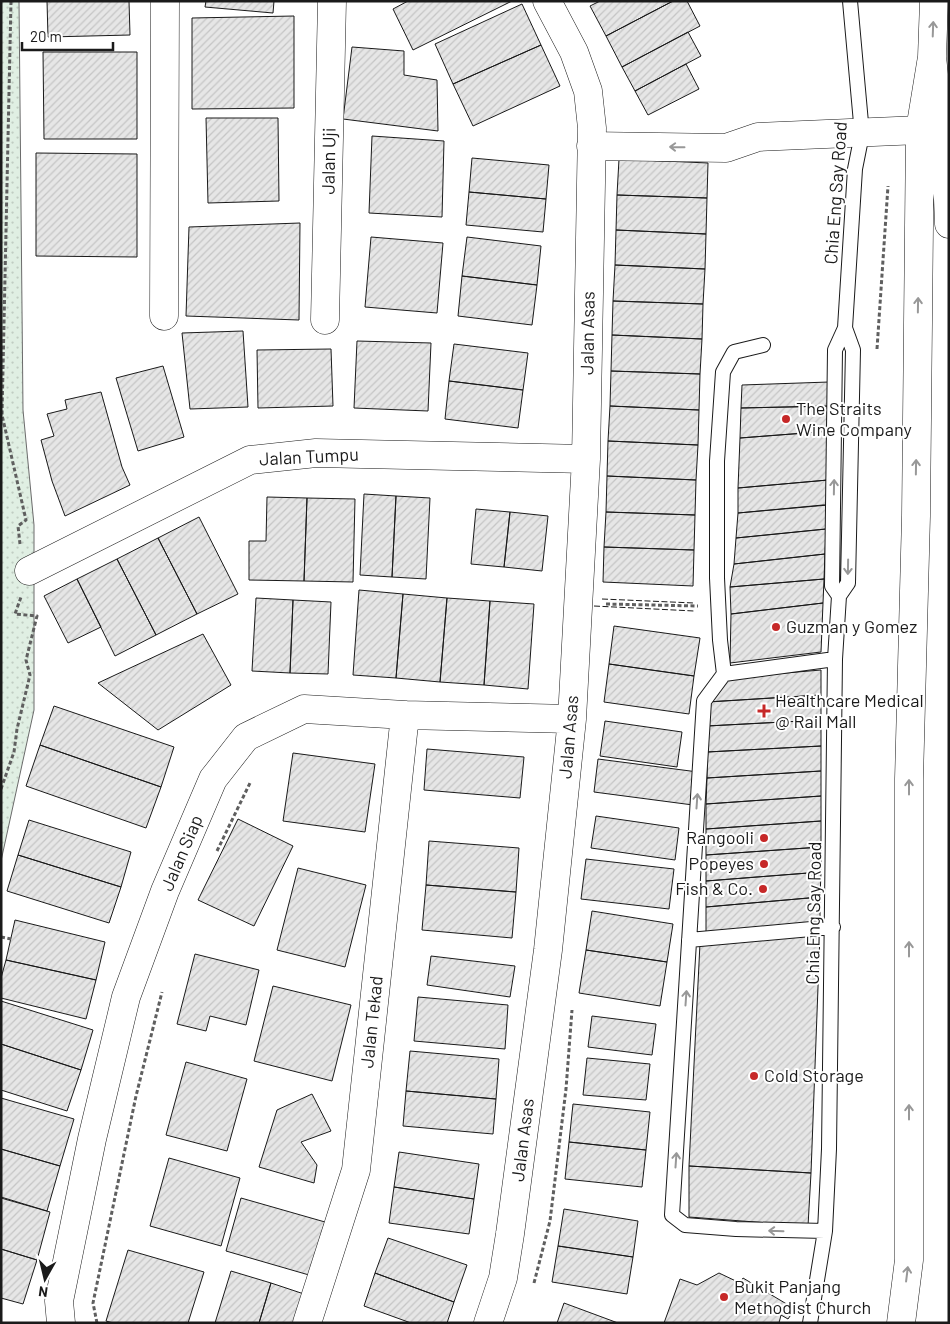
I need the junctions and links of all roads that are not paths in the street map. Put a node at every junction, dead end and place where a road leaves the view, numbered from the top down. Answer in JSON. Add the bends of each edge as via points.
{"nodes":[{"id":1,"x":165,"y":1,"type":"edge"},
{"id":2,"x":332,"y":1,"type":"edge"},
{"id":3,"x":547,"y":1,"type":"edge"},
{"id":4,"x":850,"y":1,"type":"edge"},
{"id":5,"x":934,"y":1,"type":"edge"},
{"id":6,"x":932,"y":57,"type":"junction"},
{"id":7,"x":920,"y":130,"type":"junction"},
{"id":8,"x":862,"y":134,"type":"junction"},
{"id":9,"x":591,"y":137,"type":"junction"},
{"id":10,"x":949,"y":224,"type":"edge"},
{"id":11,"x":164,"y":316,"type":"dead end"},
{"id":12,"x":325,"y":320,"type":"dead end"},
{"id":13,"x":763,"y":344,"type":"dead end"},
{"id":14,"x":586,"y":459,"type":"junction"},
{"id":15,"x":25,"y":563,"type":"road end"},
{"id":16,"x":836,"y":659,"type":"junction"},
{"id":17,"x":724,"y":674,"type":"junction"},
{"id":18,"x":405,"y":715,"type":"junction"},
{"id":19,"x":572,"y":719,"type":"junction"},
{"id":20,"x":833,"y":927,"type":"junction"},
{"id":21,"x":689,"y":940,"type":"junction"},
{"id":22,"x":825,"y":1231,"type":"junction"},
{"id":23,"x":60,"y":1312,"type":"edge"},
{"id":24,"x":307,"y":1323,"type":"edge"},
{"id":25,"x":488,"y":1323,"type":"edge"},
{"id":26,"x":810,"y":1323,"type":"edge"},
{"id":27,"x":901,"y":1323,"type":"edge"}],
"edges":[{"from":1,"to":11,"type":"main road"},
{"from":2,"to":12,"type":"main road","name":"Jalan Uji"},
{"from":3,"to":9,"type":"main road","name":"Jalan Asas","via":[[574,52],[588,91]]},
{"from":4,"to":8,"type":"lane","name":"Chia Eng Say Road"},
{"from":6,"to":5,"type":"main road","one_way":true},
{"from":6,"to":7,"type":"main road"},
{"from":6,"to":10,"type":"main road"},
{"from":7,"to":8,"type":"main road"},
{"from":27,"to":7,"type":"main road","one_way":true,"via":[[909,1260],[909,779],[916,516]]},
{"from":8,"to":9,"type":"main road","via":[[758,137],[726,148]]},
{"from":8,"to":16,"type":"lane","name":"Chia Eng Say Road","via":[[855,169],[845,328],[854,350],[848,583],[839,596]]},
{"from":9,"to":14,"type":"main road","name":"Jalan Asas"},
{"from":13,"to":17,"type":"lane","via":[[734,352],[723,372],[717,461],[718,607]]},
{"from":14,"to":15,"type":"main road","name":"Jalan Tumpu","via":[[316,453],[250,460]]},
{"from":14,"to":19,"type":"main road","name":"Jalan Asas"},
{"from":16,"to":17,"type":"lane"},
{"from":16,"to":20,"type":"lane","name":"Chia Eng Say Road"},
{"from":21,"to":17,"type":"lane","one_way":true,"via":[[704,701]]},
{"from":18,"to":19,"type":"main road","name":"Jalan Siap"},
{"from":18,"to":23,"type":"main road","name":"Jalan Siap","via":[[304,709],[246,737],[213,779],[165,891],[126,997],[92,1139]]},
{"from":18,"to":24,"type":"main road","name":"Jalan Tekad","via":[[356,1170]]},
{"from":19,"to":25,"type":"main road","name":"Jalan Asas","via":[[548,950],[510,1234],[503,1278]]},
{"from":20,"to":21,"type":"lane"},
{"from":20,"to":22,"type":"lane","name":"Chia Eng Say Road"},
{"from":22,"to":21,"type":"lane","one_way":true,"via":[[685,1224],[672,1215]]},
{"from":22,"to":26,"type":"lane","name":"Chia Eng Say Road"}]}
